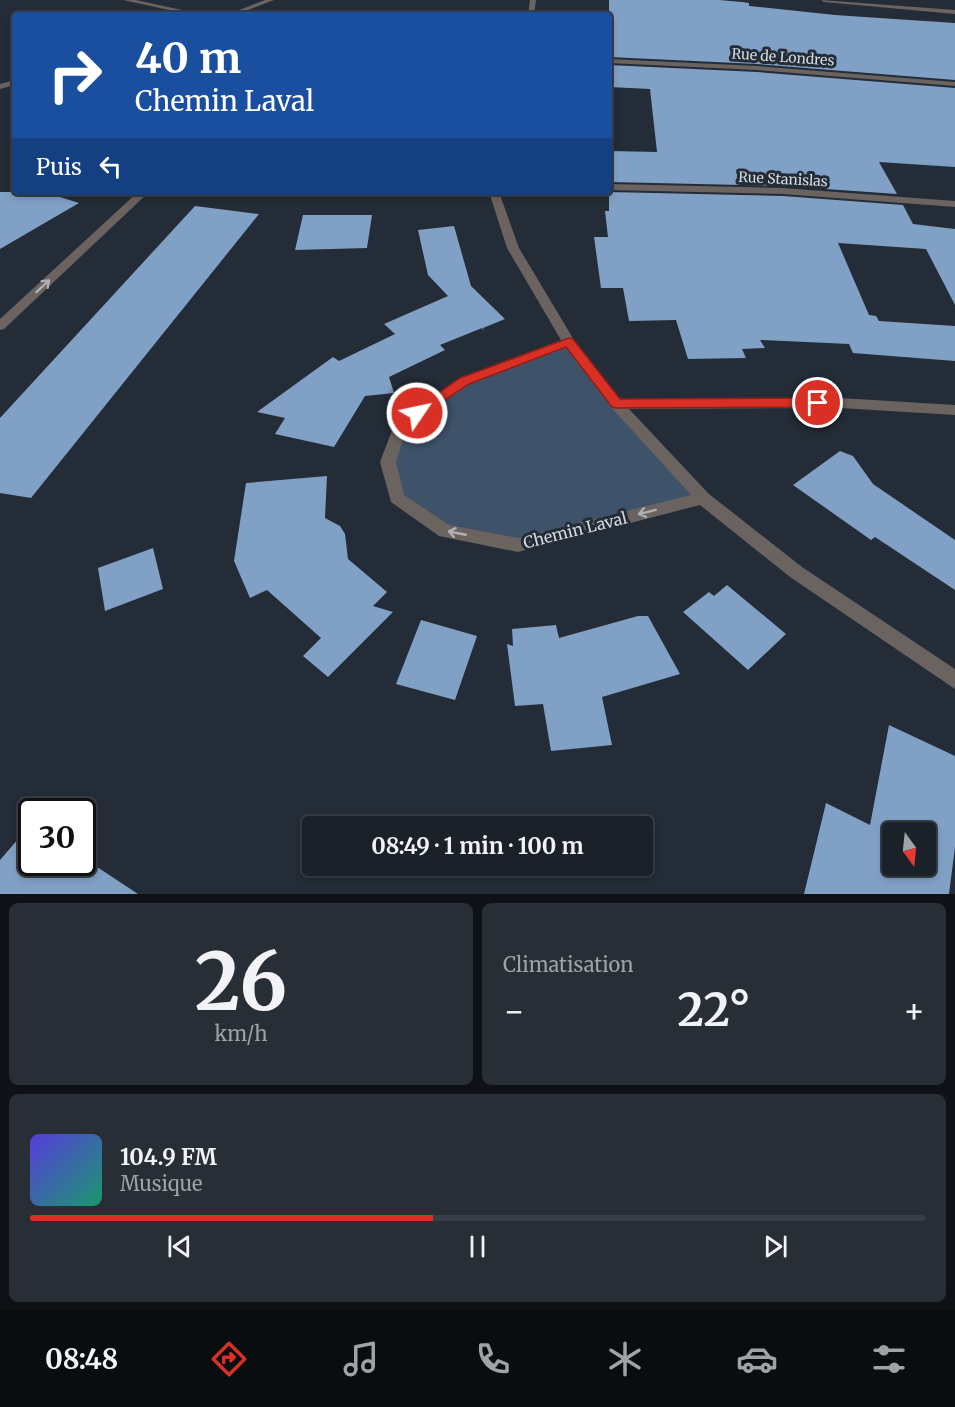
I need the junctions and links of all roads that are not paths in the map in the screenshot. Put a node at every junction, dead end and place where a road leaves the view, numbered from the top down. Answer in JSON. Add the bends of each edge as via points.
{"nodes":[{"id":1,"x":126,"y":0,"type":"edge"},
{"id":2,"x":271,"y":0,"type":"edge"},
{"id":3,"x":824,"y":0,"type":"edge"},
{"id":4,"x":187,"y":12,"type":"edge"},
{"id":5,"x":237,"y":12,"type":"edge"},
{"id":6,"x":955,"y":12,"type":"edge"},
{"id":7,"x":612,"y":61,"type":"edge"},
{"id":8,"x":955,"y":84,"type":"edge"},
{"id":9,"x":612,"y":187,"type":"edge"},
{"id":10,"x":141,"y":195,"type":"edge"},
{"id":11,"x":495,"y":195,"type":"edge"},
{"id":12,"x":955,"y":204,"type":"edge"},
{"id":13,"x":0,"y":326,"type":"edge"},
{"id":14,"x":569,"y":342,"type":"junction"},
{"id":15,"x":616,"y":404,"type":"junction"},
{"id":16,"x":955,"y":410,"type":"edge"},
{"id":17,"x":703,"y":498,"type":"junction"},
{"id":18,"x":955,"y":680,"type":"edge"}],
"edges":[{"from":1,"to":4,"type":"street"},
{"from":2,"to":5,"type":"street"},
{"from":3,"to":6,"type":"street"},
{"from":7,"to":8,"type":"street","name":"Rue de Londres"},
{"from":9,"to":12,"type":"street","name":"Rue Stanislas","via":[[783,191]]},
{"from":13,"to":10,"type":"street","one_way":true},
{"from":11,"to":14,"type":"street","via":[[513,248]]},
{"from":14,"to":15,"type":"street"},
{"from":17,"to":14,"type":"street","name":"Chemin Laval","one_way":true,"via":[[518,545],[445,531],[398,498],[388,462],[401,424],[465,381]]},
{"from":15,"to":16,"type":"street","via":[[840,403]]},
{"from":15,"to":17,"type":"street"},
{"from":17,"to":18,"type":"street","via":[[796,572]]}]}
